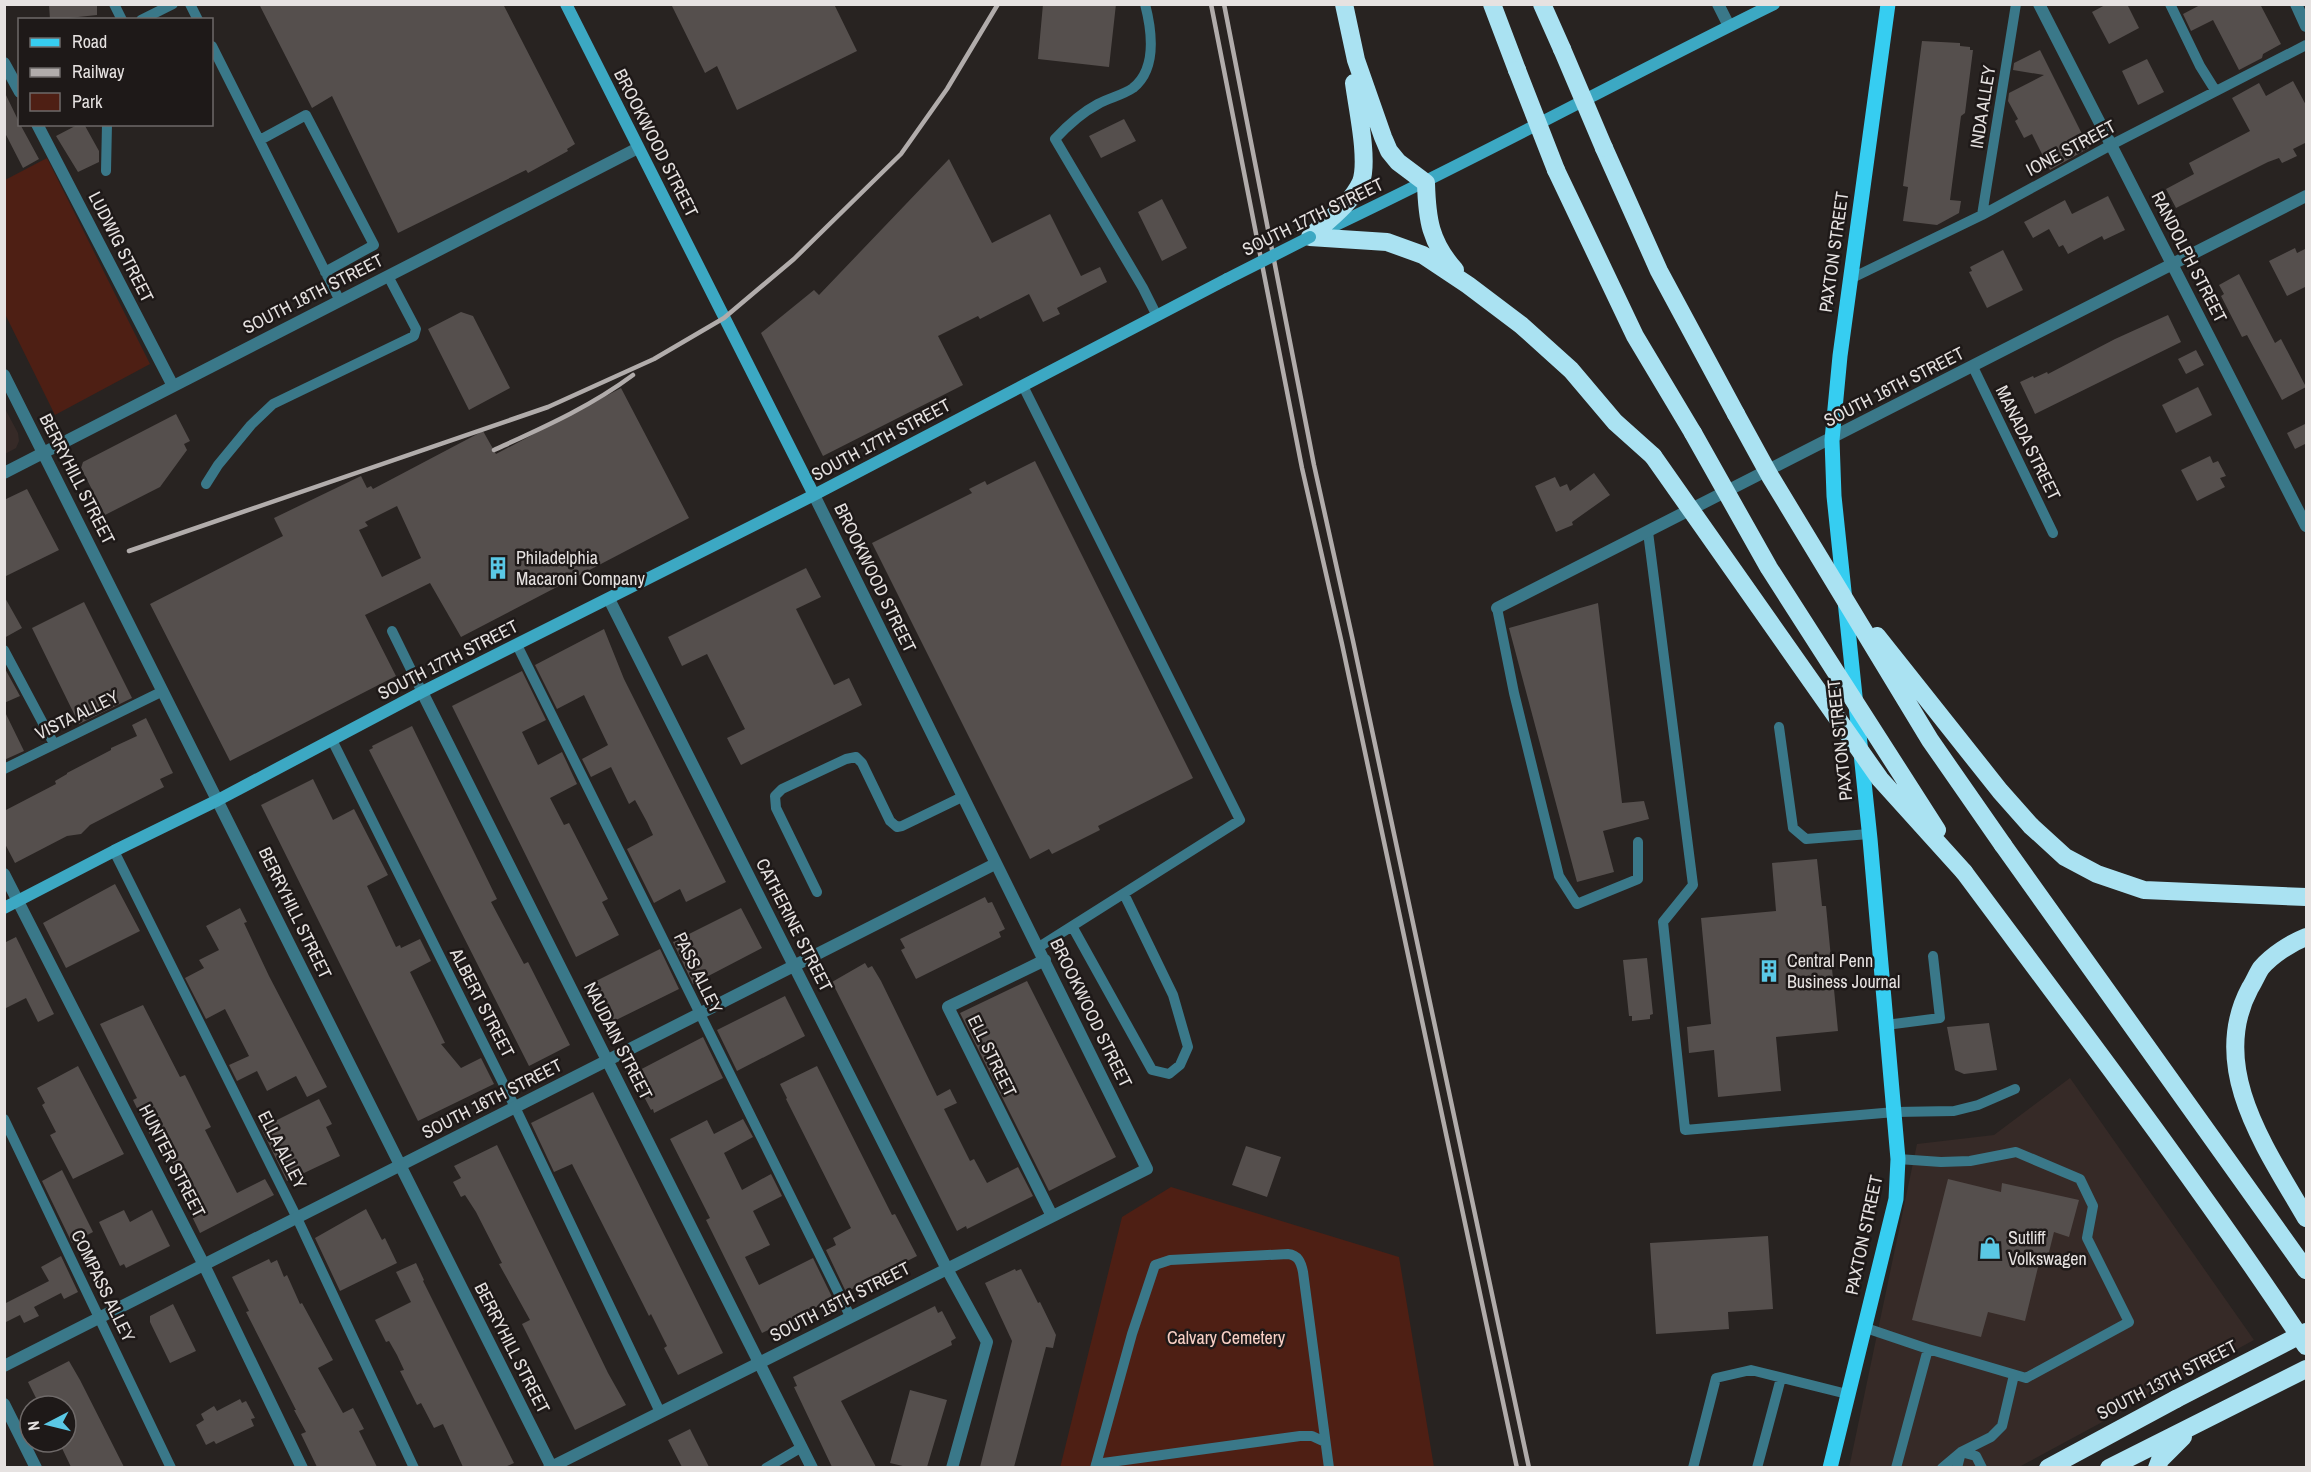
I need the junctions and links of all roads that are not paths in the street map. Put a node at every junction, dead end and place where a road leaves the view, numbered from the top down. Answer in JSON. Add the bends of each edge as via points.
{"nodes":[{"id":1,"x":114,"y":4,"type":"edge"},
{"id":2,"x":173,"y":4,"type":"edge"},
{"id":3,"x":190,"y":4,"type":"edge"},
{"id":4,"x":566,"y":4,"type":"edge"},
{"id":5,"x":1145,"y":4,"type":"edge"},
{"id":6,"x":1344,"y":4,"type":"edge"},
{"id":7,"x":1492,"y":4,"type":"edge"},
{"id":8,"x":1542,"y":4,"type":"edge"},
{"id":9,"x":1718,"y":4,"type":"edge"},
{"id":10,"x":1888,"y":4,"type":"edge"},
{"id":11,"x":2016,"y":4,"type":"edge"},
{"id":12,"x":2170,"y":4,"type":"edge"},
{"id":13,"x":2296,"y":4,"type":"edge"},
{"id":14,"x":1773,"y":5,"type":"edge"},
{"id":15,"x":2042,"y":6,"type":"edge"},
{"id":16,"x":121,"y":18,"type":"edge"},
{"id":17,"x":145,"y":18,"type":"edge"},
{"id":18,"x":197,"y":18,"type":"edge"},
{"id":19,"x":1729,"y":26,"type":"junction"},
{"id":20,"x":2307,"y":26,"type":"edge"},
{"id":21,"x":2307,"y":45,"type":"edge"},
{"id":22,"x":213,"y":48,"type":"edge"},
{"id":23,"x":4,"y":63,"type":"edge"},
{"id":24,"x":18,"y":88,"type":"edge"},
{"id":25,"x":2215,"y":90,"type":"junction"},
{"id":26,"x":37,"y":126,"type":"edge"},
{"id":27,"x":107,"y":126,"type":"edge"},
{"id":28,"x":260,"y":140,"type":"junction"},
{"id":29,"x":2111,"y":145,"type":"junction"},
{"id":30,"x":638,"y":148,"type":"junction"},
{"id":31,"x":106,"y":171,"type":"dead end"},
{"id":32,"x":1426,"y":183,"type":"junction"},
{"id":33,"x":2307,"y":196,"type":"edge"},
{"id":34,"x":1982,"y":215,"type":"junction"},
{"id":35,"x":1310,"y":237,"type":"junction"},
{"id":36,"x":2172,"y":264,"type":"junction"},
{"id":37,"x":325,"y":272,"type":"junction"},
{"id":38,"x":388,"y":276,"type":"junction"},
{"id":39,"x":1850,"y":279,"type":"junction"},
{"id":40,"x":1468,"y":285,"type":"junction"},
{"id":41,"x":340,"y":301,"type":"junction"},
{"id":42,"x":1157,"y":316,"type":"junction"},
{"id":43,"x":1973,"y":366,"type":"junction"},
{"id":44,"x":4,"y":375,"type":"edge"},
{"id":45,"x":173,"y":386,"type":"junction"},
{"id":46,"x":1023,"y":386,"type":"junction"},
{"id":47,"x":1832,"y":440,"type":"junction"},
{"id":48,"x":44,"y":453,"type":"junction"},
{"id":49,"x":4,"y":473,"type":"edge"},
{"id":50,"x":1770,"y":476,"type":"junction"},
{"id":51,"x":206,"y":484,"type":"dead end"},
{"id":52,"x":814,"y":495,"type":"junction"},
{"id":53,"x":2307,"y":526,"type":"edge"},
{"id":54,"x":1648,"y":532,"type":"junction"},
{"id":55,"x":2053,"y":533,"type":"dead end"},
{"id":56,"x":609,"y":598,"type":"junction"},
{"id":57,"x":1497,"y":608,"type":"joint"},
{"id":58,"x":392,"y":631,"type":"dead end"},
{"id":59,"x":517,"y":645,"type":"junction"},
{"id":60,"x":4,"y":650,"type":"edge"},
{"id":61,"x":163,"y":691,"type":"junction"},
{"id":62,"x":422,"y":692,"type":"junction"},
{"id":63,"x":1779,"y":727,"type":"dead end"},
{"id":64,"x":332,"y":740,"type":"junction"},
{"id":65,"x":54,"y":744,"type":"junction"},
{"id":66,"x":4,"y":769,"type":"edge"},
{"id":67,"x":962,"y":797,"type":"junction"},
{"id":68,"x":219,"y":800,"type":"junction"},
{"id":69,"x":1869,"y":834,"type":"junction"},
{"id":70,"x":1638,"y":842,"type":"dead end"},
{"id":71,"x":114,"y":850,"type":"junction"},
{"id":72,"x":995,"y":864,"type":"junction"},
{"id":73,"x":1964,"y":872,"type":"junction"},
{"id":74,"x":4,"y":874,"type":"edge"},
{"id":75,"x":817,"y":892,"type":"dead end"},
{"id":76,"x":1124,"y":894,"type":"junction"},
{"id":77,"x":2307,"y":897,"type":"edge"},
{"id":78,"x":19,"y":901,"type":"junction"},
{"id":79,"x":4,"y":908,"type":"edge"},
{"id":80,"x":1072,"y":926,"type":"junction"},
{"id":81,"x":2307,"y":937,"type":"edge"},
{"id":82,"x":1038,"y":947,"type":"junction"},
{"id":83,"x":1933,"y":956,"type":"dead end"},
{"id":84,"x":1045,"y":960,"type":"junction"},
{"id":85,"x":794,"y":966,"type":"junction"},
{"id":86,"x":700,"y":1015,"type":"junction"},
{"id":87,"x":1887,"y":1025,"type":"junction"},
{"id":88,"x":608,"y":1060,"type":"junction"},
{"id":89,"x":2015,"y":1089,"type":"dead end"},
{"id":90,"x":515,"y":1107,"type":"junction"},
{"id":91,"x":1894,"y":1112,"type":"junction"},
{"id":92,"x":4,"y":1119,"type":"edge"},
{"id":93,"x":1898,"y":1159,"type":"junction"},
{"id":94,"x":400,"y":1166,"type":"junction"},
{"id":95,"x":1147,"y":1169,"type":"joint"},
{"id":96,"x":1052,"y":1216,"type":"junction"},
{"id":97,"x":297,"y":1218,"type":"junction"},
{"id":98,"x":2307,"y":1218,"type":"edge"},
{"id":99,"x":204,"y":1265,"type":"junction"},
{"id":100,"x":947,"y":1269,"type":"junction"},
{"id":101,"x":2307,"y":1270,"type":"edge"},
{"id":102,"x":2273,"y":1296,"type":"junction"},
{"id":103,"x":850,"y":1316,"type":"junction"},
{"id":104,"x":100,"y":1318,"type":"junction"},
{"id":105,"x":1863,"y":1328,"type":"junction"},
{"id":106,"x":2307,"y":1332,"type":"edge"},
{"id":107,"x":2307,"y":1346,"type":"edge"},
{"id":108,"x":1928,"y":1349,"type":"junction"},
{"id":109,"x":2307,"y":1358,"type":"edge"},
{"id":110,"x":759,"y":1363,"type":"junction"},
{"id":111,"x":4,"y":1366,"type":"edge"},
{"id":112,"x":2307,"y":1368,"type":"edge"},
{"id":113,"x":2014,"y":1375,"type":"junction"},
{"id":114,"x":1781,"y":1378,"type":"junction"},
{"id":115,"x":1847,"y":1394,"type":"junction"},
{"id":116,"x":4,"y":1404,"type":"edge"},
{"id":117,"x":660,"y":1412,"type":"junction"},
{"id":118,"x":2195,"y":1425,"type":"junction"},
{"id":119,"x":2120,"y":1429,"type":"junction"},
{"id":120,"x":1325,"y":1442,"type":"junction"},
{"id":121,"x":802,"y":1447,"type":"junction"},
{"id":122,"x":1961,"y":1452,"type":"junction"},
{"id":123,"x":1095,"y":1466,"type":"edge"},
{"id":124,"x":2115,"y":1466,"type":"edge"},
{"id":125,"x":36,"y":1467,"type":"edge"},
{"id":126,"x":171,"y":1467,"type":"edge"},
{"id":127,"x":302,"y":1467,"type":"edge"},
{"id":128,"x":414,"y":1467,"type":"edge"},
{"id":129,"x":551,"y":1467,"type":"edge"},
{"id":130,"x":766,"y":1467,"type":"edge"},
{"id":131,"x":812,"y":1467,"type":"edge"},
{"id":132,"x":952,"y":1467,"type":"edge"},
{"id":133,"x":1329,"y":1467,"type":"edge"},
{"id":134,"x":1693,"y":1467,"type":"edge"},
{"id":135,"x":1757,"y":1467,"type":"edge"},
{"id":136,"x":1830,"y":1467,"type":"edge"},
{"id":137,"x":1896,"y":1467,"type":"edge"},
{"id":138,"x":1942,"y":1467,"type":"edge"},
{"id":139,"x":1957,"y":1467,"type":"edge"},
{"id":140,"x":1982,"y":1467,"type":"edge"},
{"id":141,"x":2048,"y":1467,"type":"edge"},
{"id":142,"x":2157,"y":1467,"type":"edge"}],
"edges":[{"from":1,"to":16,"type":"lane"},
{"from":2,"to":17,"type":"lane"},
{"from":3,"to":18,"type":"lane"},
{"from":4,"to":30,"type":"main road","name":"BROOKWOOD STREET"},
{"from":5,"to":42,"type":"lane","via":[[1150,64],[1133,88],[1098,104],[1071,122],[1055,139]]},
{"from":6,"to":32,"type":"highway","via":[[1356,60],[1389,151]]},
{"from":6,"to":35,"type":"highway","via":[[1364,153],[1361,180],[1350,199]]},
{"from":7,"to":73,"type":"highway","bridge":true,"via":[[1556,170],[1635,336],[1769,568]]},
{"from":8,"to":50,"type":"highway","bridge":true,"via":[[1659,271]]},
{"from":9,"to":19,"type":"street"},
{"from":10,"to":39,"type":"main road","name":"PAXTON STREET"},
{"from":11,"to":34,"type":"lane","name":"INDA ALLEY"},
{"from":12,"to":25,"type":"lane"},
{"from":13,"to":20,"type":"street"},
{"from":14,"to":19,"type":"main road","name":"SOUTH 17TH STREET"},
{"from":15,"to":29,"type":"street","name":"RANDOLPH STREET"},
{"from":19,"to":32,"type":"main road","name":"SOUTH 17TH STREET"},
{"from":21,"to":25,"type":"lane","name":"IONE STREET"},
{"from":22,"to":28,"type":"lane"},
{"from":23,"to":24,"type":"street"},
{"from":25,"to":29,"type":"lane","name":"IONE STREET"},
{"from":26,"to":45,"type":"street","name":"LUDWIG STREET"},
{"from":27,"to":31,"type":"lane"},
{"from":28,"to":37,"type":"lane"},
{"from":28,"to":37,"type":"lane","via":[[306,115],[374,245]]},
{"from":29,"to":34,"type":"lane","name":"IONE STREET"},
{"from":29,"to":36,"type":"street","name":"RANDOLPH STREET"},
{"from":30,"to":38,"type":"street","name":"SOUTH 18TH STREET"},
{"from":30,"to":52,"type":"main road","name":"BROOKWOOD STREET"},
{"from":32,"to":35,"type":"main road","name":"SOUTH 17TH STREET"},
{"from":32,"to":40,"type":"highway","via":[[1431,231],[1446,260]]},
{"from":33,"to":36,"type":"street","name":"SOUTH 16TH STREET"},
{"from":34,"to":39,"type":"lane","name":"IONE STREET"},
{"from":35,"to":40,"type":"highway","via":[[1387,242],[1423,255]]},
{"from":35,"to":42,"type":"main road","name":"SOUTH 17TH STREET","bridge":true},
{"from":36,"to":43,"type":"street","name":"SOUTH 16TH STREET"},
{"from":36,"to":53,"type":"street","name":"RANDOLPH STREET"},
{"from":37,"to":41,"type":"lane"},
{"from":38,"to":41,"type":"street","name":"SOUTH 18TH STREET"},
{"from":38,"to":51,"type":"lane","via":[[416,329],[414,336],[273,404],[251,425]]},
{"from":39,"to":47,"type":"main road","name":"PAXTON STREET"},
{"from":40,"to":73,"type":"highway","bridge":true,"via":[[1571,370],[1615,422],[1653,456],[1880,778]]},
{"from":41,"to":45,"type":"street","name":"SOUTH 18TH STREET"},
{"from":42,"to":46,"type":"main road","name":"SOUTH 17TH STREET"},
{"from":43,"to":47,"type":"street","name":"SOUTH 16TH STREET"},
{"from":43,"to":55,"type":"lane","name":"MANADA STREET"},
{"from":44,"to":48,"type":"street","name":"BERRYHILL STREET"},
{"from":45,"to":48,"type":"street","name":"SOUTH 18TH STREET"},
{"from":46,"to":52,"type":"main road","name":"SOUTH 17TH STREET"},
{"from":46,"to":76,"type":"lane","via":[[1240,819]]},
{"from":47,"to":54,"type":"street","name":"SOUTH 16TH STREET"},
{"from":47,"to":69,"type":"main road","name":"PAXTON STREET","via":[[1834,496]]},
{"from":48,"to":49,"type":"street","name":"SOUTH 18TH STREET"},
{"from":48,"to":61,"type":"street","name":"BERRYHILL STREET"},
{"from":50,"to":77,"type":"highway","bridge":true,"via":[[1856,609],[2000,791],[2065,857],[2097,874],[2144,890]]},
{"from":50,"to":101,"type":"highway","bridge":true,"via":[[1930,740]]},
{"from":52,"to":56,"type":"main road","name":"SOUTH 17TH STREET"},
{"from":52,"to":67,"type":"street","name":"BROOKWOOD STREET"},
{"from":54,"to":57,"type":"street","name":"SOUTH 16TH STREET"},
{"from":54,"to":91,"type":"lane","via":[[1693,885],[1663,922],[1684,1130]]},
{"from":56,"to":59,"type":"main road","name":"SOUTH 17TH STREET"},
{"from":56,"to":85,"type":"street","name":"CATHERINE STREET"},
{"from":57,"to":70,"type":"lane","via":[[1559,876],[1577,904],[1638,879]]},
{"from":58,"to":62,"type":"lane","name":"NAUDAIN STREET"},
{"from":59,"to":62,"type":"main road","name":"SOUTH 17TH STREET"},
{"from":59,"to":86,"type":"lane","name":"PASS ALLEY"},
{"from":60,"to":65,"type":"lane"},
{"from":61,"to":65,"type":"lane","name":"VISTA ALLEY"},
{"from":61,"to":68,"type":"street","name":"BERRYHILL STREET"},
{"from":62,"to":64,"type":"main road","name":"SOUTH 17TH STREET"},
{"from":62,"to":88,"type":"street","name":"NAUDAIN STREET"},
{"from":63,"to":69,"type":"lane","via":[[1793,828],[1806,839]]},
{"from":64,"to":68,"type":"main road","name":"SOUTH 17TH STREET"},
{"from":64,"to":90,"type":"lane","name":"ALBERT STREET"},
{"from":65,"to":66,"type":"lane","name":"VISTA ALLEY"},
{"from":67,"to":72,"type":"street","name":"BROOKWOOD STREET"},
{"from":67,"to":75,"type":"lane","via":[[897,827],[890,821],[856,757],[782,789],[775,796],[776,808]]},
{"from":68,"to":71,"type":"main road","name":"SOUTH 17TH STREET"},
{"from":68,"to":94,"type":"street","name":"BERRYHILL STREET"},
{"from":69,"to":87,"type":"main road","name":"PAXTON STREET"},
{"from":71,"to":78,"type":"main road","name":"SOUTH 17TH STREET"},
{"from":71,"to":97,"type":"lane","name":"ELLA ALLEY"},
{"from":72,"to":82,"type":"street","name":"BROOKWOOD STREET"},
{"from":72,"to":85,"type":"street","name":"SOUTH 16TH STREET"},
{"from":73,"to":102,"type":"highway"},
{"from":74,"to":78,"type":"street","name":"HUNTER STREET"},
{"from":76,"to":80,"type":"lane"},
{"from":76,"to":80,"type":"lane","via":[[1173,995],[1188,1047],[1180,1065],[1169,1074],[1152,1070]]},
{"from":78,"to":79,"type":"main road","name":"SOUTH 17TH STREET"},
{"from":78,"to":99,"type":"street","name":"HUNTER STREET"},
{"from":80,"to":82,"type":"lane"},
{"from":81,"to":98,"type":"highway","via":[[2293,942],[2262,967],[2244,1000],[2234,1042],[2239,1085],[2259,1135]]},
{"from":82,"to":84,"type":"street","name":"BROOKWOOD STREET"},
{"from":83,"to":87,"type":"lane","via":[[1940,1018]]},
{"from":84,"to":95,"type":"street","name":"BROOKWOOD STREET"},
{"from":84,"to":96,"type":"street","name":"ELL STREET","via":[[948,1007]]},
{"from":85,"to":86,"type":"street","name":"SOUTH 16TH STREET"},
{"from":85,"to":100,"type":"street","name":"CATHERINE STREET"},
{"from":86,"to":88,"type":"street","name":"SOUTH 16TH STREET"},
{"from":86,"to":103,"type":"lane","name":"PASS ALLEY"},
{"from":87,"to":91,"type":"main road","name":"PAXTON STREET"},
{"from":88,"to":90,"type":"street","name":"SOUTH 16TH STREET"},
{"from":88,"to":110,"type":"street","name":"NAUDAIN STREET"},
{"from":89,"to":91,"type":"lane","via":[[1954,1111]]},
{"from":90,"to":94,"type":"street","name":"SOUTH 16TH STREET"},
{"from":90,"to":117,"type":"lane","name":"ALBERT STREET"},
{"from":91,"to":93,"type":"main road","name":"PAXTON STREET"},
{"from":92,"to":104,"type":"lane","name":"COMPASS ALLEY"},
{"from":93,"to":105,"type":"main road","name":"PAXTON STREET","via":[[1896,1198]]},
{"from":93,"to":113,"type":"lane","via":[[1971,1161],[2016,1152],[2080,1179],[2093,1206],[2087,1238],[2129,1322],[2026,1378]]},
{"from":94,"to":97,"type":"street","name":"SOUTH 16TH STREET"},
{"from":94,"to":129,"type":"street","name":"BERRYHILL STREET"},
{"from":95,"to":96,"type":"street","name":"SOUTH 15TH STREET"},
{"from":96,"to":100,"type":"street","name":"SOUTH 15TH STREET"},
{"from":97,"to":99,"type":"street","name":"SOUTH 16TH STREET"},
{"from":97,"to":128,"type":"lane","name":"ELLA ALLEY"},
{"from":99,"to":104,"type":"street","name":"SOUTH 16TH STREET"},
{"from":99,"to":127,"type":"street","name":"HUNTER STREET"},
{"from":100,"to":103,"type":"street","name":"SOUTH 15TH STREET"},
{"from":100,"to":132,"type":"street","name":"CATHERINE STREET","via":[[987,1342]]},
{"from":102,"to":107,"type":"highway"},
{"from":102,"to":109,"type":"highway"},
{"from":103,"to":110,"type":"street","name":"SOUTH 15TH STREET"},
{"from":104,"to":111,"type":"street","name":"SOUTH 16TH STREET"},
{"from":104,"to":126,"type":"lane","name":"COMPASS ALLEY"},
{"from":105,"to":108,"type":"lane"},
{"from":105,"to":115,"type":"main road","name":"PAXTON STREET"},
{"from":106,"to":119,"type":"highway","name":"SOUTH 13TH STREET","bridge":true},
{"from":108,"to":113,"type":"lane"},
{"from":108,"to":137,"type":"lane"},
{"from":110,"to":117,"type":"street","name":"SOUTH 15TH STREET"},
{"from":110,"to":121,"type":"street","name":"NAUDAIN STREET"},
{"from":112,"to":118,"type":"highway"},
{"from":113,"to":122,"type":"lane","via":[[2002,1426],[1991,1437]]},
{"from":114,"to":115,"type":"lane"},
{"from":114,"to":134,"type":"lane","via":[[1750,1370],[1716,1378]]},
{"from":114,"to":135,"type":"lane"},
{"from":115,"to":136,"type":"main road","name":"PAXTON STREET"},
{"from":116,"to":125,"type":"street"},
{"from":117,"to":129,"type":"street","name":"SOUTH 15TH STREET"},
{"from":118,"to":124,"type":"highway"},
{"from":118,"to":142,"type":"highway"},
{"from":119,"to":124,"type":"highway"},
{"from":119,"to":141,"type":"highway","name":"SOUTH 13TH STREET"},
{"from":120,"to":123,"type":"lane","via":[[1300,1436]]},
{"from":120,"to":123,"type":"lane","via":[[1300,1260],[1288,1254],[1170,1260],[1158,1263],[1152,1271]]},
{"from":120,"to":133,"type":"lane"},
{"from":121,"to":130,"type":"lane"},
{"from":121,"to":131,"type":"street","name":"NAUDAIN STREET"},
{"from":122,"to":138,"type":"lane"},
{"from":122,"to":139,"type":"lane"},
{"from":122,"to":140,"type":"lane","via":[[1976,1456]]}]}
